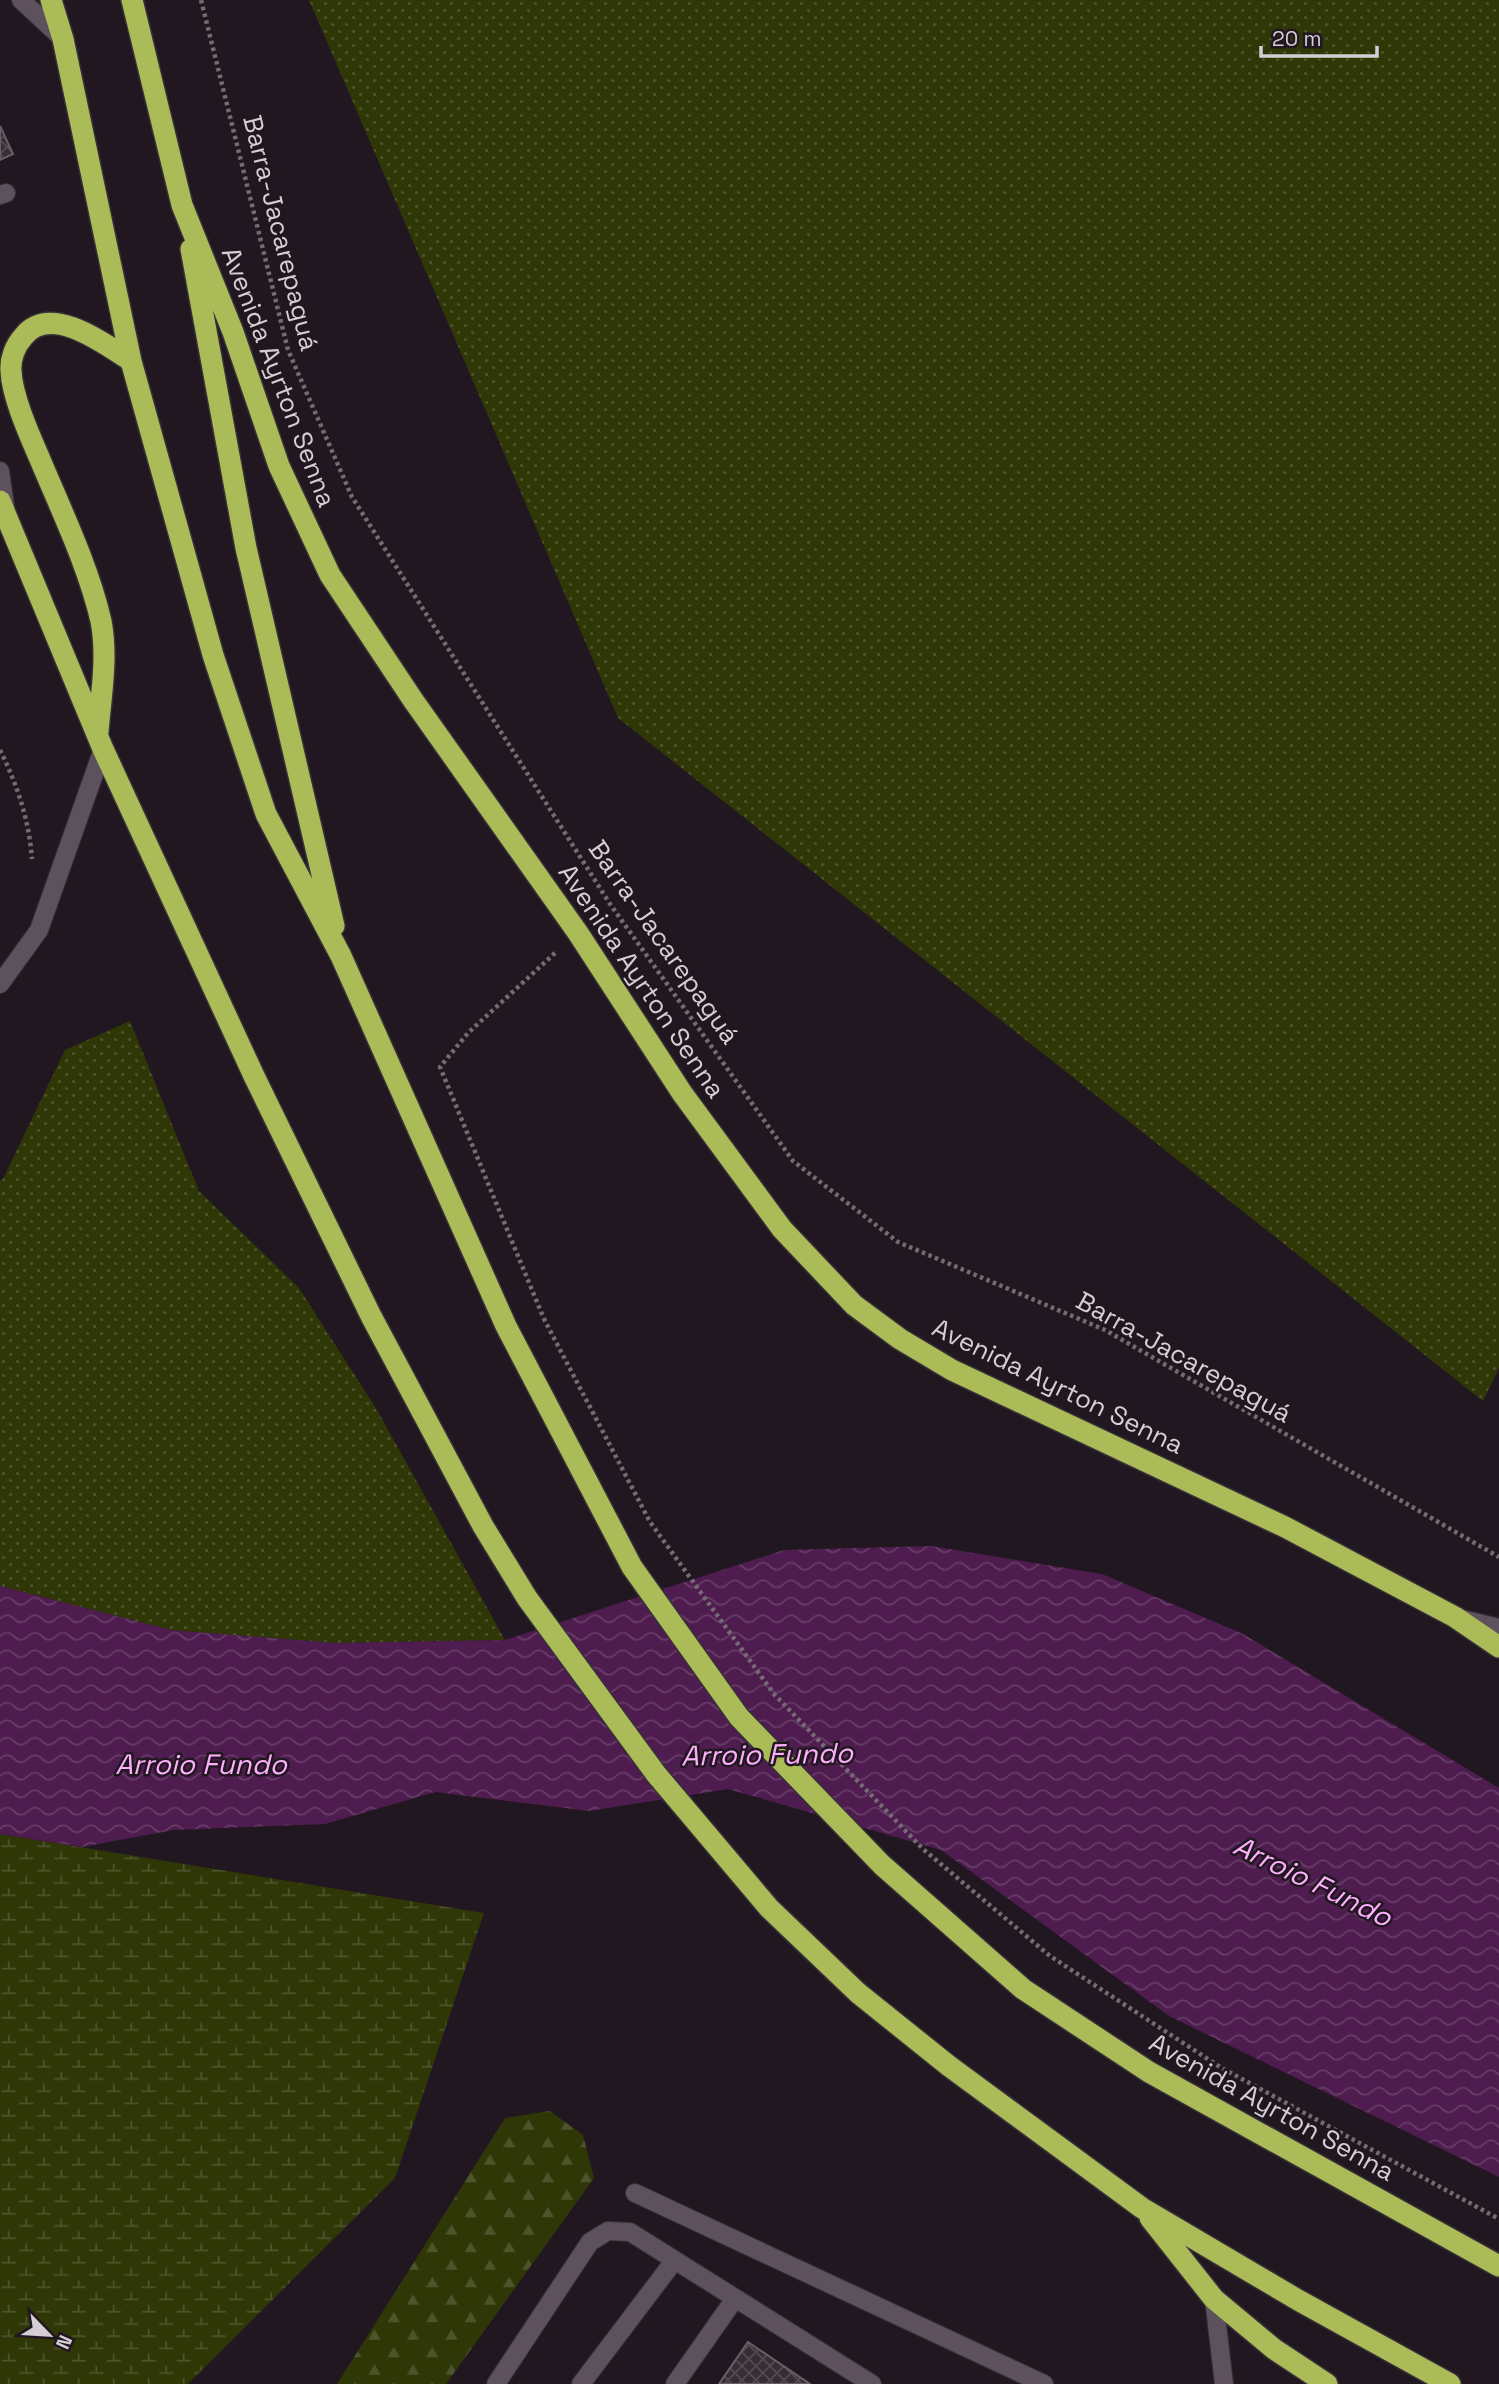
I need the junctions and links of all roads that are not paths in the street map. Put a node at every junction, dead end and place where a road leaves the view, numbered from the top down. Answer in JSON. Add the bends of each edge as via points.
{"nodes":[{"id":1,"x":21,"y":0,"type":"edge"},
{"id":2,"x":51,"y":0,"type":"edge"},
{"id":3,"x":132,"y":0,"type":"edge"},
{"id":4,"x":63,"y":39,"type":"junction"},
{"id":5,"x":182,"y":205,"type":"junction"},
{"id":6,"x":131,"y":361,"type":"junction"},
{"id":7,"x":0,"y":471,"type":"edge"},
{"id":8,"x":3,"y":508,"type":"edge"},
{"id":9,"x":100,"y":742,"type":"junction"},
{"id":10,"x":341,"y":956,"type":"junction"},
{"id":11,"x":0,"y":984,"type":"edge"},
{"id":12,"x":1455,"y":1617,"type":"junction"},
{"id":13,"x":1499,"y":1628,"type":"edge"},
{"id":14,"x":1499,"y":1647,"type":"edge"},
{"id":15,"x":635,"y":2193,"type":"dead end"},
{"id":16,"x":1142,"y":2208,"type":"junction"},
{"id":17,"x":674,"y":2261,"type":"junction"},
{"id":18,"x":1499,"y":2266,"type":"edge"},
{"id":19,"x":1214,"y":2299,"type":"junction"},
{"id":20,"x":734,"y":2300,"type":"junction"},
{"id":21,"x":496,"y":2384,"type":"edge"},
{"id":22,"x":581,"y":2384,"type":"edge"},
{"id":23,"x":675,"y":2384,"type":"edge"},
{"id":24,"x":872,"y":2384,"type":"edge"},
{"id":25,"x":1044,"y":2384,"type":"edge"},
{"id":26,"x":1224,"y":2384,"type":"edge"},
{"id":27,"x":1327,"y":2384,"type":"edge"},
{"id":28,"x":1450,"y":2384,"type":"edge"}],
"edges":[{"from":1,"to":4,"type":"street"},
{"from":2,"to":4,"type":"highway"},
{"from":3,"to":5,"type":"highway","name":"Avenida Ayrton Senna"},
{"from":4,"to":6,"type":"highway"},
{"from":5,"to":10,"type":"highway","via":[[246,548]]},
{"from":5,"to":12,"type":"highway","name":"Avenida Ayrton Senna","via":[[233,332],[279,466],[330,575],[578,933],[682,1093],[775,1218],[853,1305],[952,1370],[1285,1527]]},
{"from":6,"to":9,"type":"highway","via":[[61,324],[44,325],[27,331],[15,346],[11,371],[27,428],[100,619],[105,648]]},
{"from":6,"to":10,"type":"highway","via":[[212,655],[266,814]]},
{"from":7,"to":8,"type":"street"},
{"from":8,"to":9,"type":"highway"},
{"from":9,"to":11,"type":"street","via":[[39,930]]},
{"from":9,"to":16,"type":"highway","via":[[371,1316],[483,1526],[527,1598],[656,1774],[769,1908],[858,1993],[948,2066]]},
{"from":10,"to":18,"type":"highway","name":"Avenida Ayrton Senna","via":[[506,1326],[632,1567],[739,1717],[882,1866],[1023,1989],[1149,2072]]},
{"from":12,"to":13,"type":"street"},
{"from":12,"to":14,"type":"highway","name":"Avenida Ayrton Senna"},
{"from":15,"to":25,"type":"street"},
{"from":16,"to":19,"type":"highway"},
{"from":16,"to":28,"type":"highway"},
{"from":17,"to":20,"type":"street"},
{"from":17,"to":21,"type":"street","via":[[630,2232],[608,2231],[590,2242]]},
{"from":17,"to":22,"type":"street"},
{"from":19,"to":26,"type":"street"},
{"from":19,"to":27,"type":"highway","via":[[1274,2349]]},
{"from":20,"to":23,"type":"street"},
{"from":20,"to":24,"type":"street"}]}
